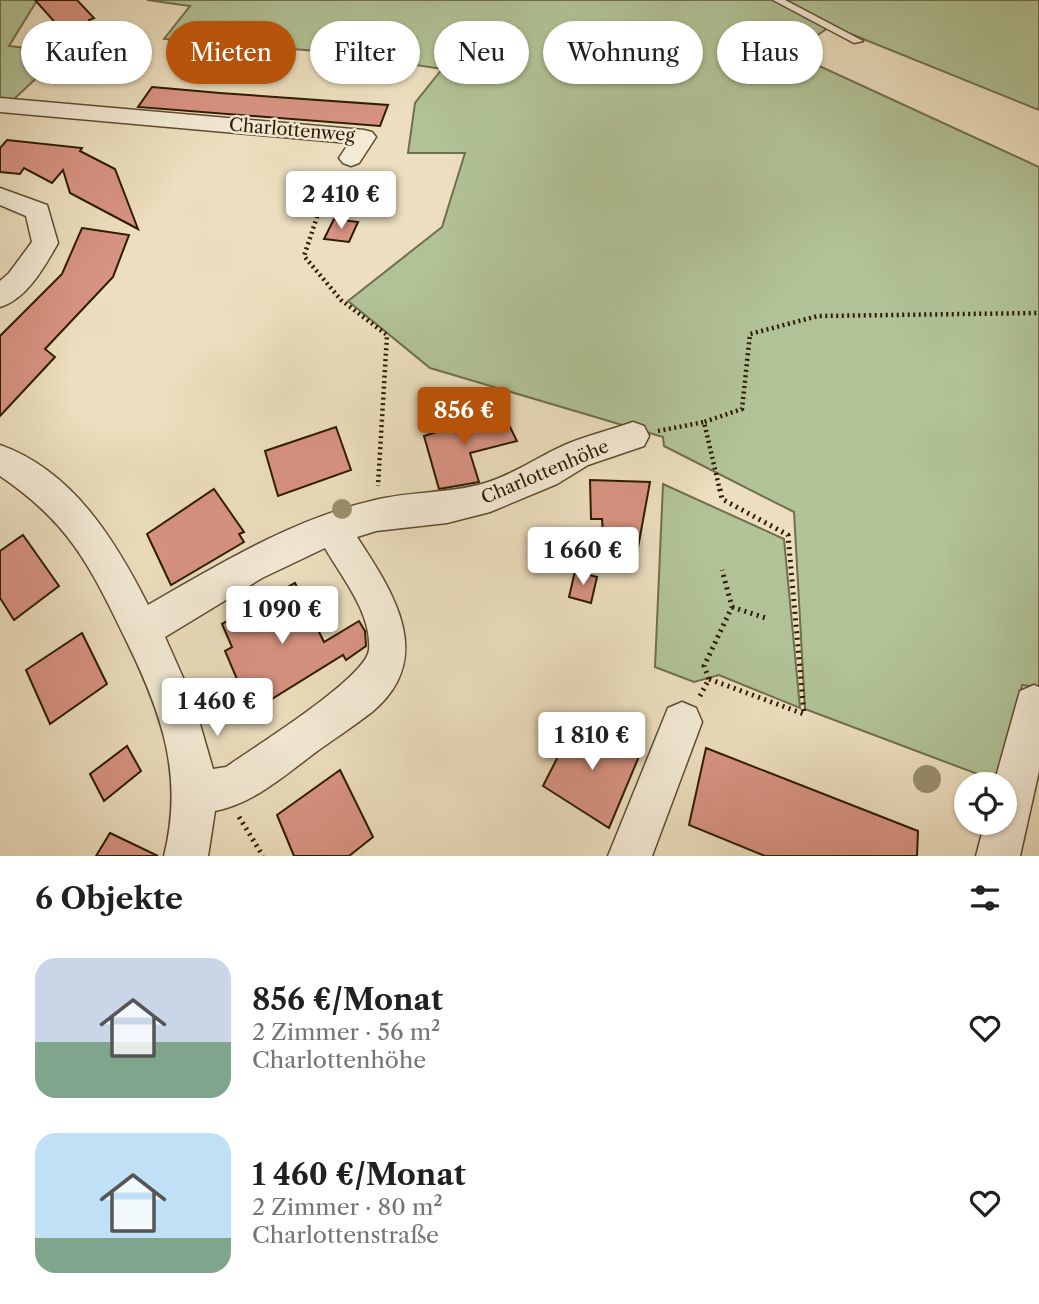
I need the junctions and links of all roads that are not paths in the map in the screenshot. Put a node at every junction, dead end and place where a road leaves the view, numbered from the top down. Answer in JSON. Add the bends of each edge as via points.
{"nodes":[{"id":1,"x":778,"y":0,"type":"edge"},
{"id":2,"x":858,"y":41,"type":"dead end"},
{"id":3,"x":0,"y":104,"type":"edge"},
{"id":4,"x":351,"y":158,"type":"road end"},
{"id":5,"x":0,"y":196,"type":"edge"},
{"id":6,"x":0,"y":297,"type":"edge"},
{"id":7,"x":633,"y":436,"type":"road end"},
{"id":8,"x":0,"y":459,"type":"edge"},
{"id":9,"x":333,"y":529,"type":"junction"},
{"id":10,"x":141,"y":630,"type":"junction"},
{"id":11,"x":1034,"y":705,"type":"dead end"},
{"id":12,"x":682,"y":722,"type":"road end"},
{"id":13,"x":194,"y":794,"type":"junction"},
{"id":14,"x":186,"y":856,"type":"edge"},
{"id":15,"x":630,"y":856,"type":"edge"},
{"id":16,"x":998,"y":856,"type":"edge"}],
"edges":[{"from":1,"to":2,"type":"lane"},
{"from":3,"to":4,"type":"street","name":"Charlottenweg","via":[[364,137]]},
{"from":5,"to":6,"type":"street","via":[[38,211],[45,243],[19,280]]},
{"from":7,"to":9,"type":"street","name":"Charlottenhöhe","via":[[577,455],[489,497],[447,509],[376,515]]},
{"from":8,"to":10,"type":"street","via":[[49,492],[95,542]]},
{"from":9,"to":10,"type":"street","name":"Charlottenhöhe","via":[[248,566]]},
{"from":9,"to":13,"type":"street","via":[[381,614],[388,638],[386,663],[359,697],[234,786]]},
{"from":10,"to":13,"type":"street","via":[[186,740]]},
{"from":11,"to":16,"type":"street"},
{"from":12,"to":15,"type":"street"},
{"from":13,"to":14,"type":"street"}]}
